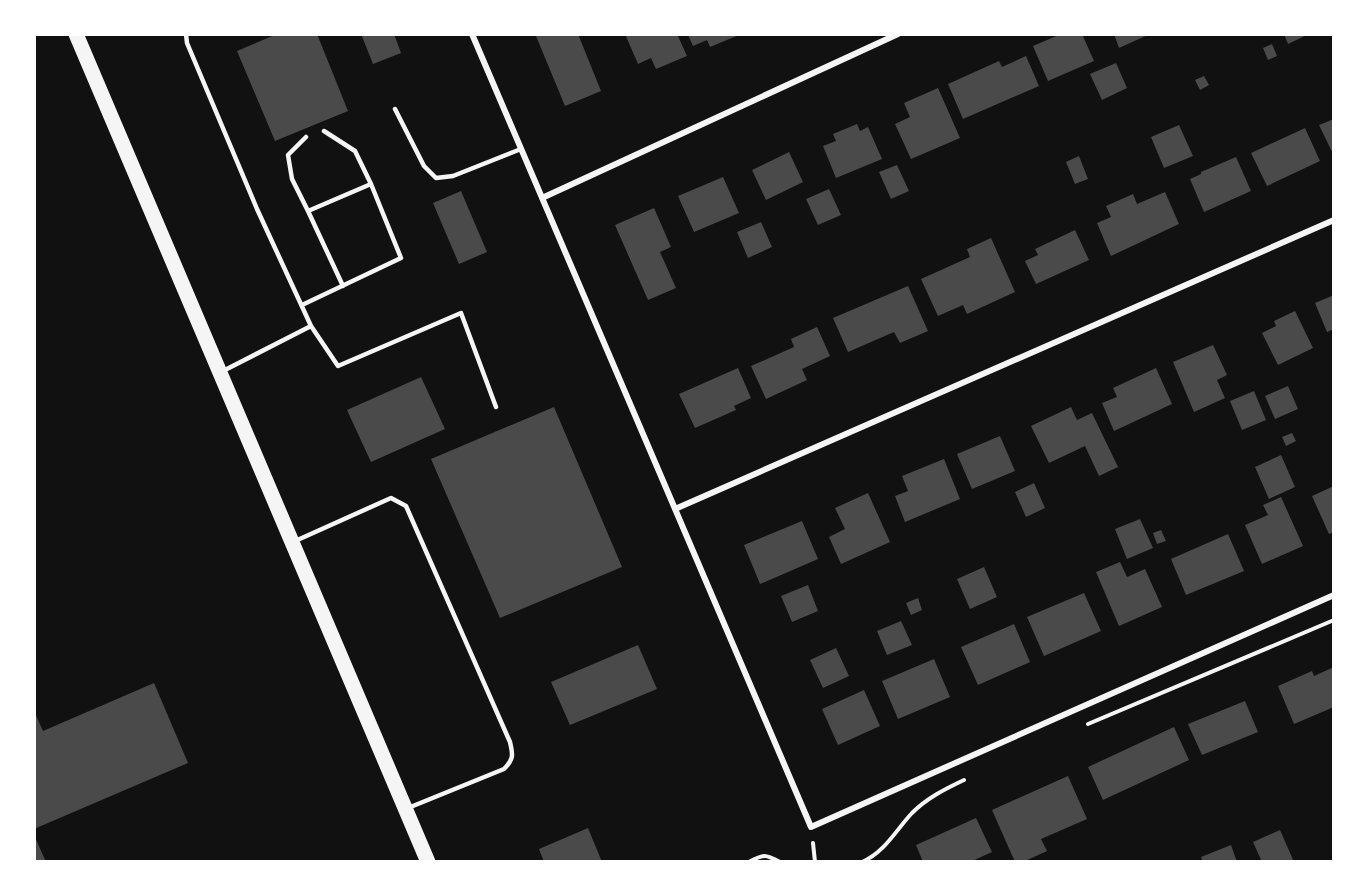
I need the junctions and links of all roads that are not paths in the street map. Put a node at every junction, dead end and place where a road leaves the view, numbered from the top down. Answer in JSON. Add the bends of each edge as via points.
{"nodes":[{"id":1,"x":76,"y":34,"type":"edge"},
{"id":2,"x":186,"y":34,"type":"edge"},
{"id":3,"x":472,"y":34,"type":"edge"},
{"id":4,"x":898,"y":34,"type":"edge"},
{"id":5,"x":395,"y":109,"type":"dead end"},
{"id":6,"x":324,"y":130,"type":"dead end"},
{"id":7,"x":306,"y":137,"type":"dead end"},
{"id":8,"x":521,"y":149,"type":"junction"},
{"id":9,"x":371,"y":184,"type":"junction"},
{"id":10,"x":542,"y":198,"type":"junction"},
{"id":11,"x":308,"y":211,"type":"junction"},
{"id":12,"x":1334,"y":220,"type":"edge"},
{"id":13,"x":343,"y":286,"type":"junction"},
{"id":14,"x":302,"y":305,"type":"junction"},
{"id":15,"x":311,"y":327,"type":"junction"},
{"id":16,"x":220,"y":372,"type":"junction"},
{"id":17,"x":496,"y":407,"type":"dead end"},
{"id":18,"x":675,"y":509,"type":"junction"},
{"id":19,"x":292,"y":542,"type":"junction"},
{"id":20,"x":1334,"y":595,"type":"edge"},
{"id":21,"x":405,"y":809,"type":"junction"},
{"id":22,"x":428,"y":861,"type":"edge"}],
"edges":[{"from":1,"to":16,"type":"main road"},
{"from":2,"to":14,"type":"lane","via":[[257,209]]},
{"from":3,"to":8,"type":"street"},
{"from":4,"to":10,"type":"street"},
{"from":5,"to":8,"type":"lane","via":[[424,166],[436,178],[453,176]]},
{"from":6,"to":9,"type":"lane","via":[[355,151]]},
{"from":7,"to":11,"type":"lane","via":[[288,155],[292,179]]},
{"from":8,"to":10,"type":"street"},
{"from":9,"to":11,"type":"lane"},
{"from":9,"to":13,"type":"lane","via":[[400,258]]},
{"from":10,"to":18,"type":"street"},
{"from":11,"to":13,"type":"lane"},
{"from":12,"to":18,"type":"street"},
{"from":13,"to":14,"type":"lane"},
{"from":14,"to":15,"type":"lane"},
{"from":15,"to":16,"type":"lane"},
{"from":15,"to":17,"type":"lane","via":[[338,366],[461,313]]},
{"from":16,"to":19,"type":"main road"},
{"from":18,"to":20,"type":"street","via":[[811,827]]},
{"from":19,"to":21,"type":"main road"},
{"from":19,"to":21,"type":"lane","via":[[391,498],[406,506],[510,742],[511,762],[504,769]]},
{"from":21,"to":22,"type":"main road"}]}
